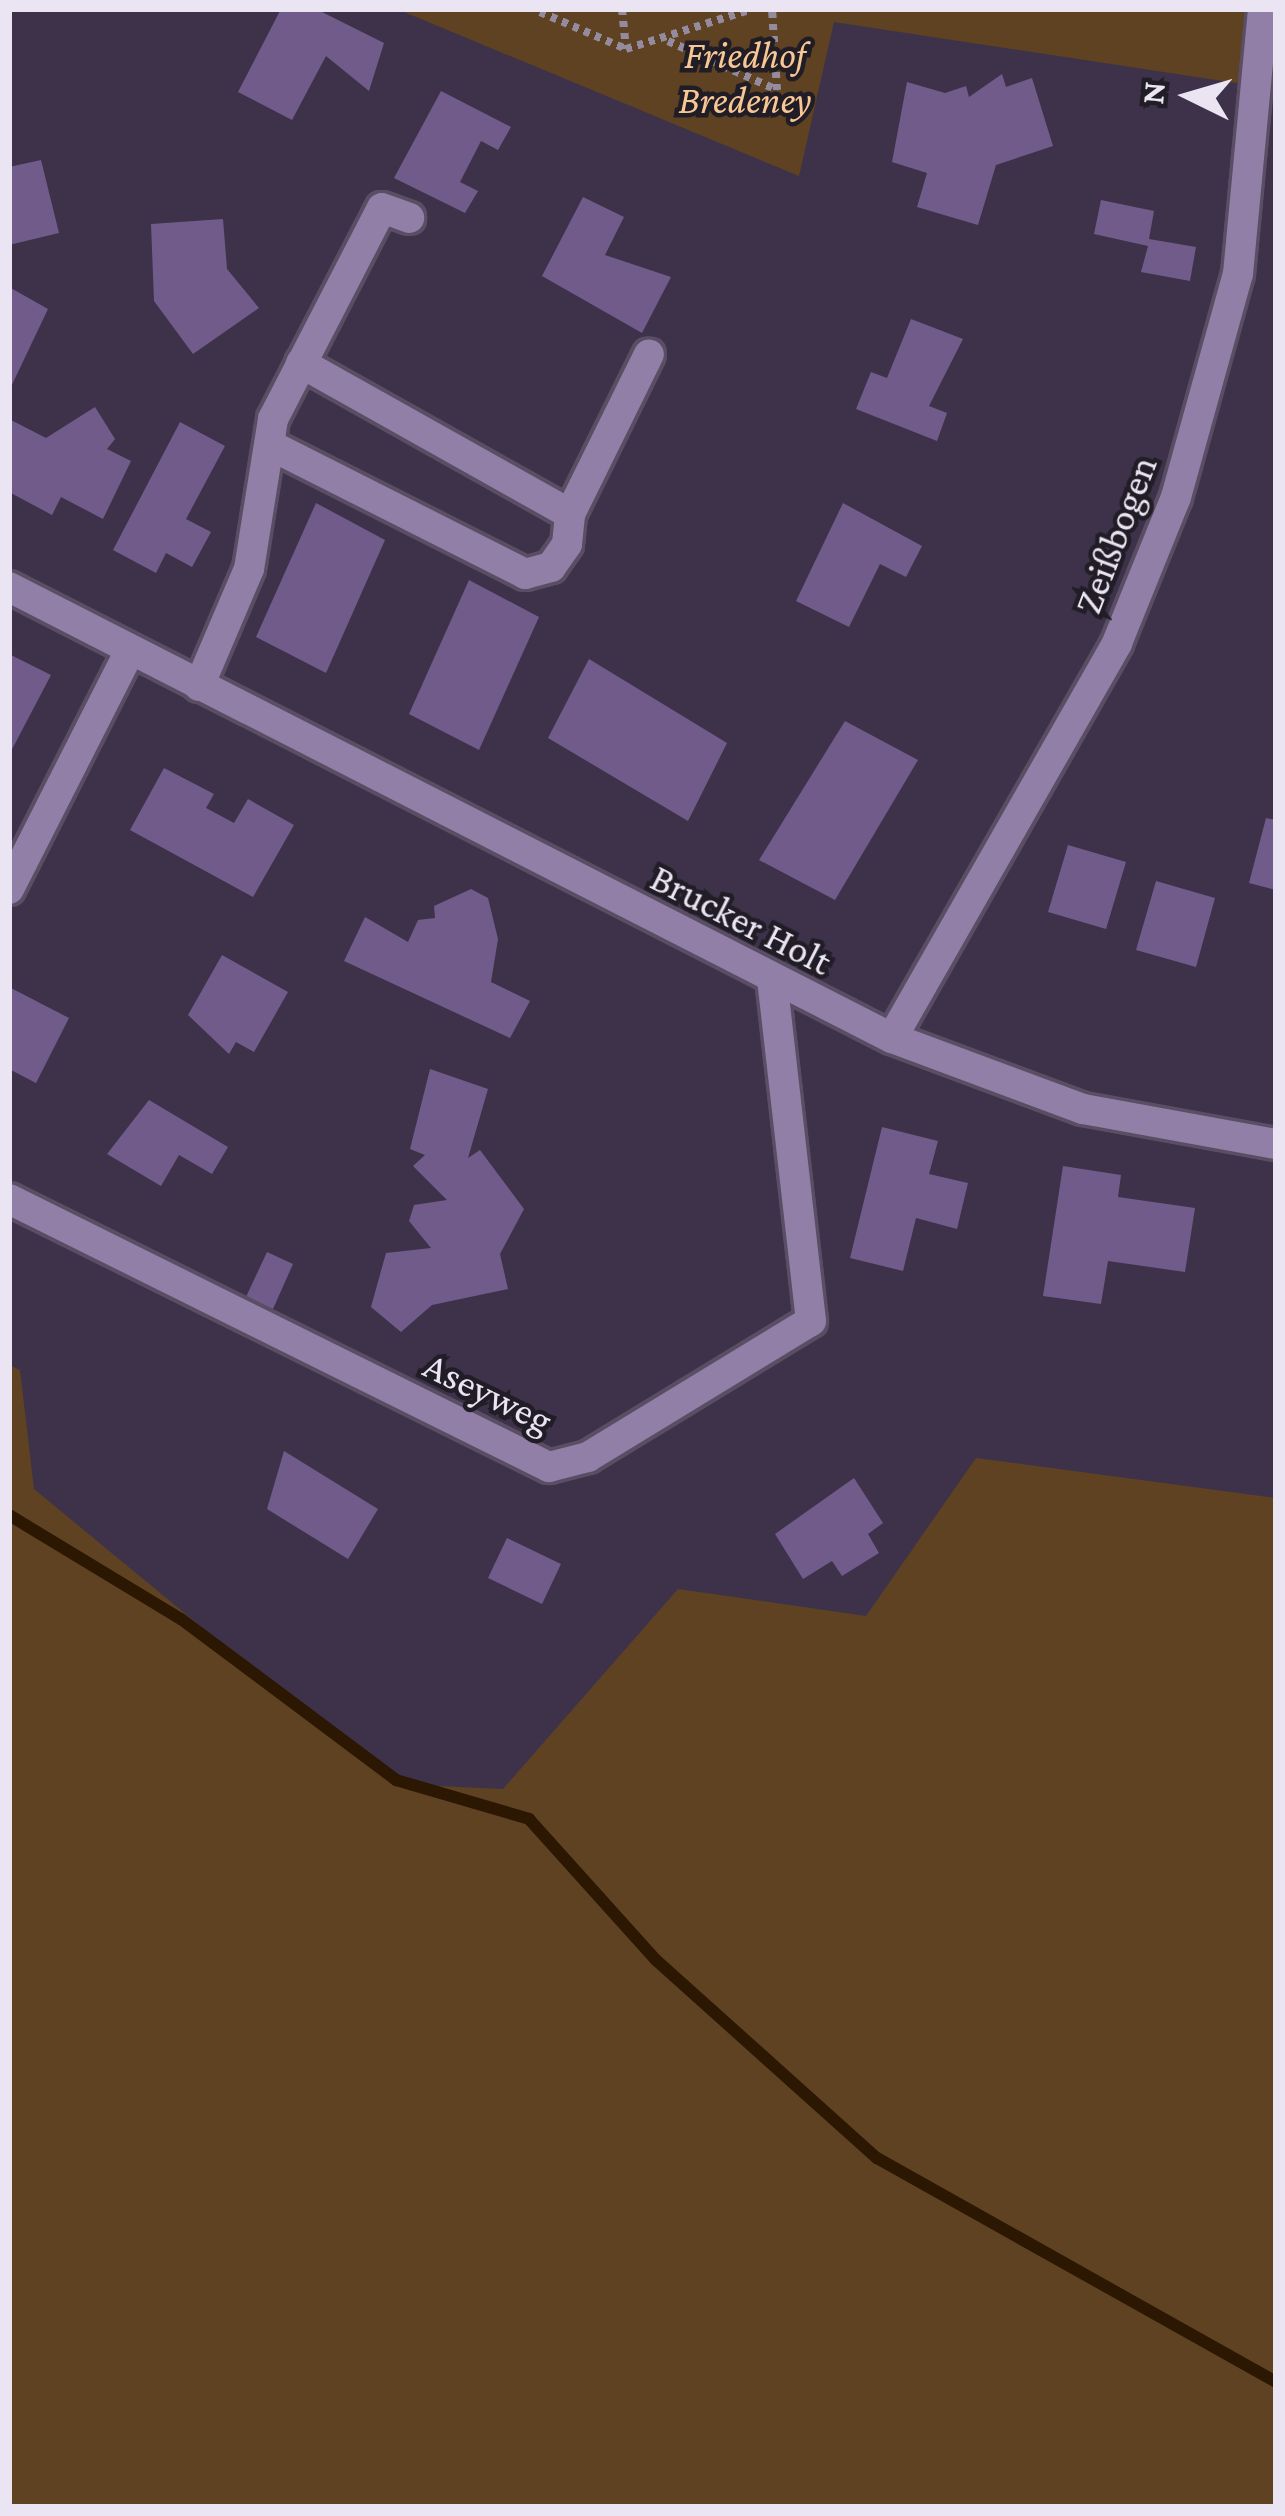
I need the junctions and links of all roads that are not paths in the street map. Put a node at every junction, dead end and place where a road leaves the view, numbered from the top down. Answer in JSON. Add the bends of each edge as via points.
{"nodes":[{"id":1,"x":1263,"y":9,"type":"edge"},
{"id":2,"x":409,"y":218,"type":"dead end"},
{"id":3,"x":649,"y":355,"type":"dead end"},
{"id":4,"x":301,"y":363,"type":"junction"},
{"id":5,"x":270,"y":445,"type":"junction"},
{"id":6,"x":570,"y":514,"type":"junction"},
{"id":7,"x":9,"y":586,"type":"edge"},
{"id":8,"x":130,"y":650,"type":"junction"},
{"id":9,"x":199,"y":686,"type":"junction"},
{"id":10,"x":9,"y":889,"type":"edge"},
{"id":11,"x":772,"y":980,"type":"junction"},
{"id":12,"x":892,"y":1038,"type":"junction"},
{"id":13,"x":1276,"y":1144,"type":"edge"},
{"id":14,"x":9,"y":1199,"type":"edge"}],
"edges":[{"from":1,"to":12,"type":"street","name":"Zeißbogen","via":[[1238,274],[1176,497],[1117,643]]},
{"from":2,"to":4,"type":"street","via":[[382,208]]},
{"from":3,"to":6,"type":"street"},
{"from":4,"to":5,"type":"street"},
{"from":4,"to":6,"type":"street"},
{"from":5,"to":6,"type":"street","via":[[525,574],[551,567]]},
{"from":5,"to":9,"type":"street","via":[[249,569]]},
{"from":7,"to":8,"type":"street","name":"Brucker Holt"},
{"from":8,"to":9,"type":"street","name":"Brucker Holt"},
{"from":8,"to":10,"type":"street"},
{"from":9,"to":11,"type":"street","name":"Brucker Holt"},
{"from":11,"to":12,"type":"street","name":"Brucker Holt"},
{"from":11,"to":14,"type":"street","name":"Aseyweg","via":[[811,1321],[588,1457],[549,1467]]},
{"from":12,"to":13,"type":"street","name":"Brucker Holt","via":[[1083,1109]]}]}
